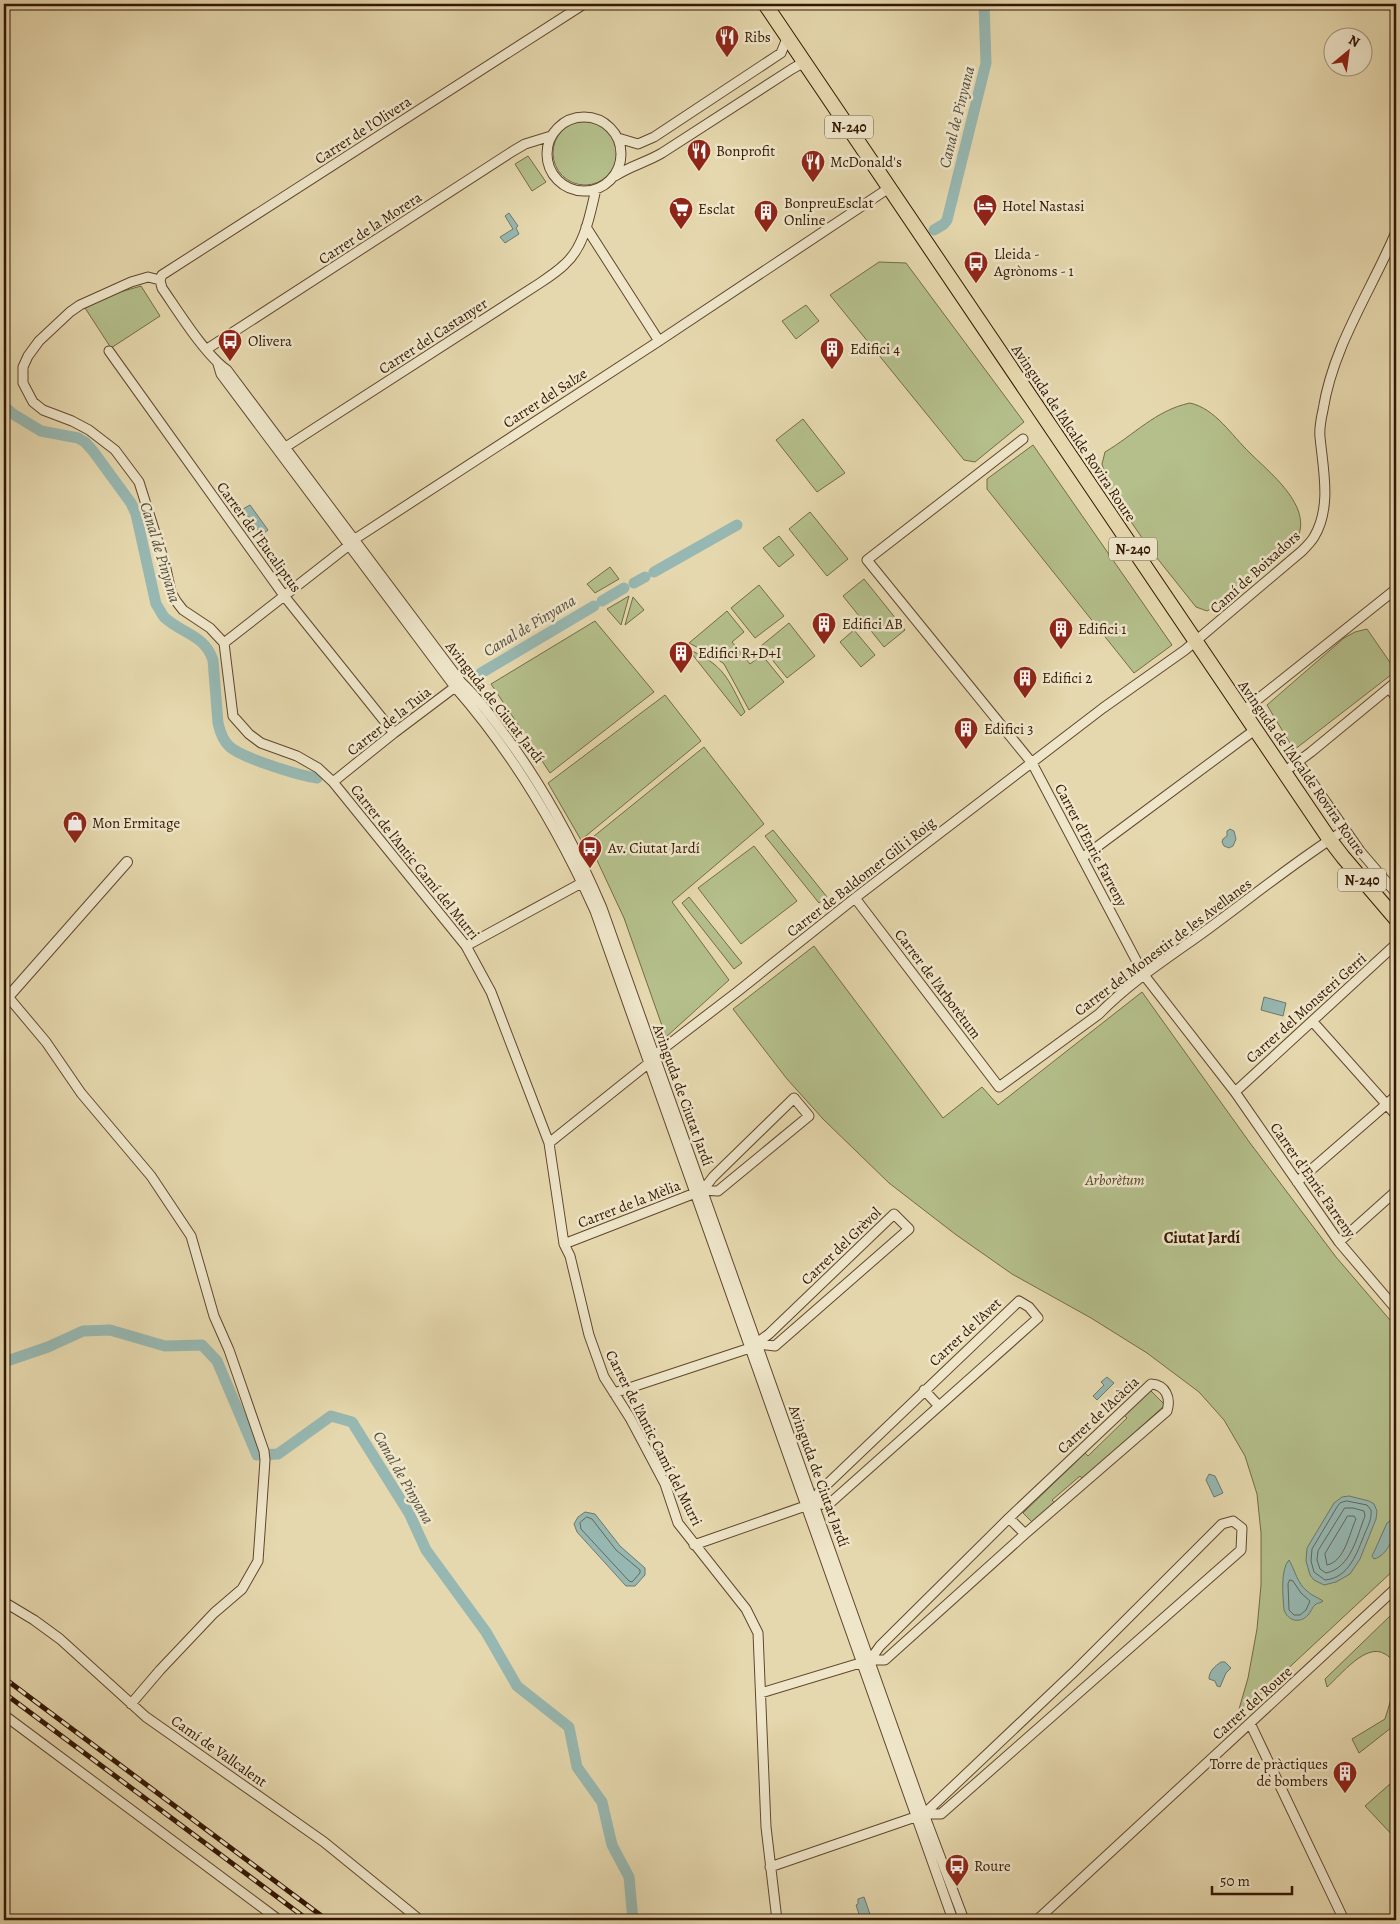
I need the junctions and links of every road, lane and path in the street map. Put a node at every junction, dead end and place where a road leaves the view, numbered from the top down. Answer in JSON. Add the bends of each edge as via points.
{"nodes":[{"id":1,"x":584,"y":4,"type":"edge"},
{"id":2,"x":768,"y":5,"type":"edge"},
{"id":3,"x":788,"y":35,"type":"junction"},
{"id":4,"x":808,"y":66,"type":"junction"},
{"id":5,"x":716,"y":96,"type":"junction"},
{"id":6,"x":706,"y":103,"type":"junction"},
{"id":7,"x":717,"y":116,"type":"junction"},
{"id":8,"x":551,"y":136,"type":"junction"},
{"id":9,"x":618,"y":138,"type":"junction"},
{"id":10,"x":614,"y":177,"type":"junction"},
{"id":11,"x":889,"y":188,"type":"junction"},
{"id":12,"x":596,"y":189,"type":"junction"},
{"id":13,"x":586,"y":228,"type":"junction"},
{"id":14,"x":1396,"y":232,"type":"edge"},
{"id":15,"x":1388,"y":251,"type":"junction"},
{"id":16,"x":1396,"y":257,"type":"edge"},
{"id":17,"x":160,"y":280,"type":"junction"},
{"id":18,"x":659,"y":341,"type":"junction"},
{"id":19,"x":207,"y":349,"type":"junction"},
{"id":20,"x":109,"y":352,"type":"dead end"},
{"id":21,"x":1023,"y":439,"type":"dead end"},
{"id":22,"x":282,"y":449,"type":"junction"},
{"id":23,"x":355,"y":539,"type":"junction"},
{"id":24,"x":348,"y":546,"type":"junction"},
{"id":25,"x":1396,"y":589,"type":"edge"},
{"id":26,"x":285,"y":597,"type":"junction"},
{"id":27,"x":1196,"y":641,"type":"junction"},
{"id":28,"x":224,"y":643,"type":"junction"},
{"id":29,"x":458,"y":685,"type":"junction"},
{"id":30,"x":1393,"y":685,"type":"edge"},
{"id":31,"x":1396,"y":697,"type":"edge"},
{"id":32,"x":1243,"y":710,"type":"junction"},
{"id":33,"x":1256,"y":729,"type":"junction"},
{"id":34,"x":394,"y":733,"type":"junction"},
{"id":35,"x":1298,"y":762,"type":"junction"},
{"id":36,"x":1032,"y":763,"type":"junction"},
{"id":37,"x":1284,"y":772,"type":"junction"},
{"id":38,"x":333,"y":782,"type":"junction"},
{"id":39,"x":1345,"y":830,"type":"junction"},
{"id":40,"x":1330,"y":840,"type":"junction"},
{"id":41,"x":1082,"y":858,"type":"junction"},
{"id":42,"x":127,"y":862,"type":"dead end"},
{"id":43,"x":586,"y":881,"type":"junction"},
{"id":44,"x":1396,"y":893,"type":"edge"},
{"id":45,"x":855,"y":898,"type":"junction"},
{"id":46,"x":1396,"y":919,"type":"edge"},
{"id":47,"x":1396,"y":944,"type":"edge"},
{"id":48,"x":466,"y":946,"type":"junction"},
{"id":49,"x":1144,"y":975,"type":"junction"},
{"id":50,"x":6,"y":994,"type":"edge"},
{"id":51,"x":1313,"y":1022,"type":"junction"},
{"id":52,"x":652,"y":1059,"type":"junction"},
{"id":53,"x":998,"y":1087,"type":"joint"},
{"id":54,"x":1234,"y":1092,"type":"junction"},
{"id":55,"x":1396,"y":1096,"type":"edge"},
{"id":56,"x":1387,"y":1104,"type":"junction"},
{"id":57,"x":1396,"y":1115,"type":"edge"},
{"id":58,"x":549,"y":1143,"type":"junction"},
{"id":59,"x":1298,"y":1182,"type":"junction"},
{"id":60,"x":699,"y":1192,"type":"junction"},
{"id":61,"x":1396,"y":1192,"type":"edge"},
{"id":62,"x":1339,"y":1242,"type":"junction"},
{"id":63,"x":564,"y":1244,"type":"junction"},
{"id":64,"x":1396,"y":1309,"type":"edge"},
{"id":65,"x":754,"y":1346,"type":"junction"},
{"id":66,"x":924,"y":1390,"type":"junction"},
{"id":67,"x":614,"y":1393,"type":"junction"},
{"id":68,"x":938,"y":1405,"type":"junction"},
{"id":69,"x":810,"y":1504,"type":"junction"},
{"id":70,"x":1009,"y":1518,"type":"junction"},
{"id":71,"x":1025,"y":1534,"type":"junction"},
{"id":72,"x":694,"y":1545,"type":"junction"},
{"id":73,"x":1396,"y":1588,"type":"edge"},
{"id":74,"x":4,"y":1602,"type":"edge"},
{"id":75,"x":866,"y":1661,"type":"junction"},
{"id":76,"x":1076,"y":1670,"type":"junction"},
{"id":77,"x":1089,"y":1683,"type":"junction"},
{"id":78,"x":761,"y":1693,"type":"junction"},
{"id":79,"x":131,"y":1704,"type":"junction"},
{"id":80,"x":4,"y":1715,"type":"edge"},
{"id":81,"x":1250,"y":1723,"type":"junction"},
{"id":82,"x":921,"y":1815,"type":"junction"},
{"id":83,"x":770,"y":1867,"type":"junction"},
{"id":84,"x":279,"y":1920,"type":"edge"},
{"id":85,"x":420,"y":1920,"type":"edge"},
{"id":86,"x":777,"y":1920,"type":"edge"},
{"id":87,"x":953,"y":1920,"type":"edge"},
{"id":88,"x":964,"y":1920,"type":"edge"},
{"id":89,"x":1037,"y":1920,"type":"edge"},
{"id":90,"x":1344,"y":1920,"type":"edge"}],
"edges":[{"from":1,"to":17,"type":"street","name":"Carrer de l'Olivera","via":[[162,275]]},
{"from":2,"to":3,"type":"main road","name":"Avinguda de l'Alcalde Rovira Roure","number":"N-240"},
{"from":3,"to":4,"type":"main road","name":"Avinguda de l'Alcalde Rovira Roure","number":"N-240"},
{"from":3,"to":5,"type":"street","via":[[781,53]]},
{"from":4,"to":7,"type":"street","via":[[792,68]]},
{"from":4,"to":11,"type":"main road","name":"Avinguda de l'Alcalde Rovira Roure","number":"N-240"},
{"from":5,"to":6,"type":"street"},
{"from":5,"to":7,"type":"street"},
{"from":6,"to":7,"type":"street"},
{"from":6,"to":9,"type":"street","via":[[643,142],[633,143]]},
{"from":7,"to":10,"type":"street","via":[[662,153]]},
{"from":8,"to":9,"type":"street","via":[[558,126],[579,116],[602,121]]},
{"from":8,"to":12,"type":"street","via":[[547,161],[552,173],[571,189]]},
{"from":8,"to":19,"type":"street","name":"Carrer de la Morera","via":[[525,144]]},
{"from":9,"to":10,"type":"street","via":[[622,158]]},
{"from":10,"to":12,"type":"street"},
{"from":11,"to":18,"type":"street","name":"Carrer del Salze"},
{"from":11,"to":27,"type":"main road","name":"Avinguda de l'Alcalde Rovira Roure","number":"N-240"},
{"from":12,"to":13,"type":"street","name":"Carrer del Castanyer"},
{"from":13,"to":18,"type":"street"},
{"from":13,"to":22,"type":"street","name":"Carrer del Castanyer","via":[[578,248],[566,264],[540,283]]},
{"from":14,"to":15,"type":"street","name":"Camí de Boixadors"},
{"from":15,"to":16,"type":"street"},
{"from":15,"to":27,"type":"street","name":"Camí de Boixadors","via":[[1337,354],[1331,376],[1320,435],[1324,508],[1314,538],[1302,552]]},
{"from":17,"to":19,"type":"street","name":"Avinguda de Ciutat Jardí","via":[[162,288]]},
{"from":17,"to":28,"type":"street","via":[[148,276],[131,282],[70,312],[28,356],[23,382],[33,402],[43,410],[89,430],[114,450],[139,482],[171,592],[183,610],[210,628]]},
{"from":18,"to":23,"type":"street","name":"Carrer del Salze"},
{"from":19,"to":22,"type":"street","name":"Avinguda de Ciutat Jardí","via":[[221,374]]},
{"from":20,"to":26,"type":"street","name":"Carrer de l'Eucaliptus"},
{"from":21,"to":36,"type":"street","name":"Carrer d'Enric Farreny","via":[[867,560]]},
{"from":22,"to":23,"type":"street","name":"Avinguda de Ciutat Jardí"},
{"from":22,"to":24,"type":"street","name":"Avinguda de Ciutat Jardí"},
{"from":23,"to":24,"type":"street","name":"Carrer del Salze"},
{"from":23,"to":29,"type":"street","name":"Avinguda de Ciutat Jardí"},
{"from":24,"to":26,"type":"street","name":"Carrer del Salze"},
{"from":24,"to":29,"type":"street","name":"Avinguda de Ciutat Jardí"},
{"from":25,"to":32,"type":"street"},
{"from":26,"to":28,"type":"street","name":"Carrer del Salze"},
{"from":26,"to":34,"type":"street","name":"Carrer de l'Eucaliptus"},
{"from":27,"to":32,"type":"main road","name":"Avinguda de l'Alcalde Rovira Roure","number":"N-240"},
{"from":27,"to":36,"type":"street","name":"Carrer de Baldomer Gili i Roig"},
{"from":28,"to":38,"type":"street","name":"Carrer de l'Antic Camí del Murri","via":[[234,716],[249,734],[262,743],[297,756],[318,768]]},
{"from":29,"to":34,"type":"street","name":"Carrer de la Tuia"},
{"from":29,"to":43,"type":"street","name":"Avinguda de Ciutat Jardí","via":[[525,780]]},
{"from":30,"to":31,"type":"street"},
{"from":30,"to":35,"type":"street"},
{"from":32,"to":33,"type":"main road","name":"Avinguda de l'Alcalde Rovira Roure","number":"N-240"},
{"from":33,"to":37,"type":"main road","name":"Avinguda de l'Alcalde Rovira Roure","number":"N-240"},
{"from":33,"to":41,"type":"street"},
{"from":34,"to":38,"type":"street","name":"Carrer de la Tuia"},
{"from":35,"to":37,"type":"street"},
{"from":35,"to":39,"type":"street","name":"Avinguda de l'Alcalde Rovira Roure"},
{"from":36,"to":41,"type":"street","name":"Carrer d'Enric Farreny"},
{"from":36,"to":45,"type":"street","name":"Carrer de Baldomer Gili i Roig"},
{"from":37,"to":40,"type":"main road","name":"Avinguda de l'Alcalde Rovira Roure","number":"N-240"},
{"from":38,"to":48,"type":"street","name":"Carrer de l'Antic Camí del Murri"},
{"from":39,"to":40,"type":"street","name":"Carrer del Monestir de les Avellanes"},
{"from":39,"to":44,"type":"street","name":"Avinguda de l'Alcalde Rovira Roure","via":[[1362,855]]},
{"from":40,"to":46,"type":"main road","name":"Avinguda de l'Alcalde Rovira Roure","number":"N-240"},
{"from":40,"to":49,"type":"street","name":"Carrer del Monestir de les Avellanes"},
{"from":41,"to":49,"type":"street","name":"Carrer d'Enric Farreny"},
{"from":42,"to":50,"type":"street"},
{"from":43,"to":48,"type":"street"},
{"from":43,"to":52,"type":"street","name":"Avinguda de Ciutat Jardí","via":[[594,911]]},
{"from":45,"to":52,"type":"street","name":"Carrer de Baldomer Gili i Roig"},
{"from":45,"to":53,"type":"street","name":"Carrer de l'Arborètum"},
{"from":47,"to":51,"type":"street","name":"Carrer del Monsteri Gerri"},
{"from":48,"to":58,"type":"street","name":"Carrer de l'Antic Camí del Murri","via":[[491,992]]},
{"from":49,"to":53,"type":"street","name":"Carrer del Monestir de les Avellanes","via":[[1099,1014]]},
{"from":49,"to":54,"type":"street","name":"Carrer d'Enric Farreny"},
{"from":50,"to":79,"type":"street","via":[[46,1042],[80,1093],[151,1176],[191,1236],[214,1316],[264,1451],[258,1561],[242,1589],[214,1613]]},
{"from":51,"to":54,"type":"street","name":"Carrer del Monsteri Gerri"},
{"from":51,"to":56,"type":"street"},
{"from":52,"to":58,"type":"street","name":"Carrer de Baldomer Gili i Roig"},
{"from":52,"to":60,"type":"street","name":"Avinguda de Ciutat Jardí"},
{"from":54,"to":59,"type":"street","name":"Carrer d'Enric Farreny"},
{"from":55,"to":56,"type":"street"},
{"from":56,"to":57,"type":"street"},
{"from":56,"to":59,"type":"street"},
{"from":58,"to":63,"type":"street","name":"Carrer de l'Antic Camí del Murri"},
{"from":59,"to":62,"type":"street","name":"Carrer d'Enric Farreny"},
{"from":60,"to":60,"type":"street","name":"Carrer de la Mèlia","via":[[718,1191],[809,1116],[794,1098]]},
{"from":60,"to":63,"type":"street","name":"Carrer de la Mèlia"},
{"from":60,"to":65,"type":"street","name":"Avinguda de Ciutat Jardí"},
{"from":61,"to":62,"type":"street"},
{"from":62,"to":64,"type":"street","name":"Carrer d'Enric Farreny"},
{"from":63,"to":67,"type":"street","name":"Carrer de l'Antic Camí del Murri","via":[[570,1256],[589,1335]]},
{"from":65,"to":65,"type":"street","name":"Carrer del Grèvol","via":[[774,1346],[909,1229],[894,1214]]},
{"from":65,"to":67,"type":"street","name":"Carrer del Grèvol"},
{"from":65,"to":69,"type":"street","name":"Avinguda de Ciutat Jardí"},
{"from":66,"to":68,"type":"street"},
{"from":66,"to":68,"type":"street","name":"Carrer de l'Avet","via":[[1018,1301],[1029,1308],[1038,1318]]},
{"from":66,"to":69,"type":"street","name":"Carrer de l'Avet"},
{"from":67,"to":72,"type":"street","name":"Carrer de l'Antic Camí del Murri","via":[[648,1449],[665,1484],[678,1523]]},
{"from":68,"to":69,"type":"street","name":"Carrer de l'Avet","via":[[828,1504]]},
{"from":69,"to":72,"type":"street","name":"Carrer de l'Avet"},
{"from":69,"to":75,"type":"street","name":"Avinguda de Ciutat Jardí"},
{"from":70,"to":71,"type":"street"},
{"from":70,"to":71,"type":"street","name":"Carrer de l'Acàcia","via":[[1151,1384],[1158,1384],[1166,1392],[1170,1401],[1167,1411]]},
{"from":70,"to":75,"type":"street","name":"Carrer de l'Acàcia"},
{"from":71,"to":75,"type":"street","name":"Carrer de l'Acàcia","via":[[885,1660]]},
{"from":72,"to":78,"type":"street","name":"Carrer de l'Antic Camí del Murri","via":[[746,1609],[758,1633]]},
{"from":73,"to":81,"type":"street","name":"Carrer del Roure"},
{"from":74,"to":79,"type":"street","name":"Camí de Vallcalent","via":[[60,1639]]},
{"from":75,"to":78,"type":"street","name":"Carrer de l'Acàcia"},
{"from":75,"to":82,"type":"street","name":"Avinguda de Ciutat Jardí"},
{"from":76,"to":77,"type":"street"},
{"from":76,"to":77,"type":"street","via":[[1222,1524],[1233,1521],[1242,1528],[1241,1550]]},
{"from":76,"to":82,"type":"street"},
{"from":77,"to":82,"type":"street","via":[[941,1814]]},
{"from":78,"to":83,"type":"street","name":"Carrer de l'Antic Camí del Murri"},
{"from":79,"to":85,"type":"street","name":"Camí de Vallcalent","via":[[324,1842]]},
{"from":80,"to":84,"type":"street"},
{"from":81,"to":89,"type":"street","name":"Carrer del Roure"},
{"from":81,"to":90,"type":"street"},
{"from":82,"to":83,"type":"street"},
{"from":82,"to":87,"type":"street","name":"Avinguda de Ciutat Jardí"},
{"from":82,"to":88,"type":"street","name":"Avinguda de Ciutat Jardí"},
{"from":83,"to":86,"type":"street","name":"Carrer de l'Antic Camí del Murri"}]}
